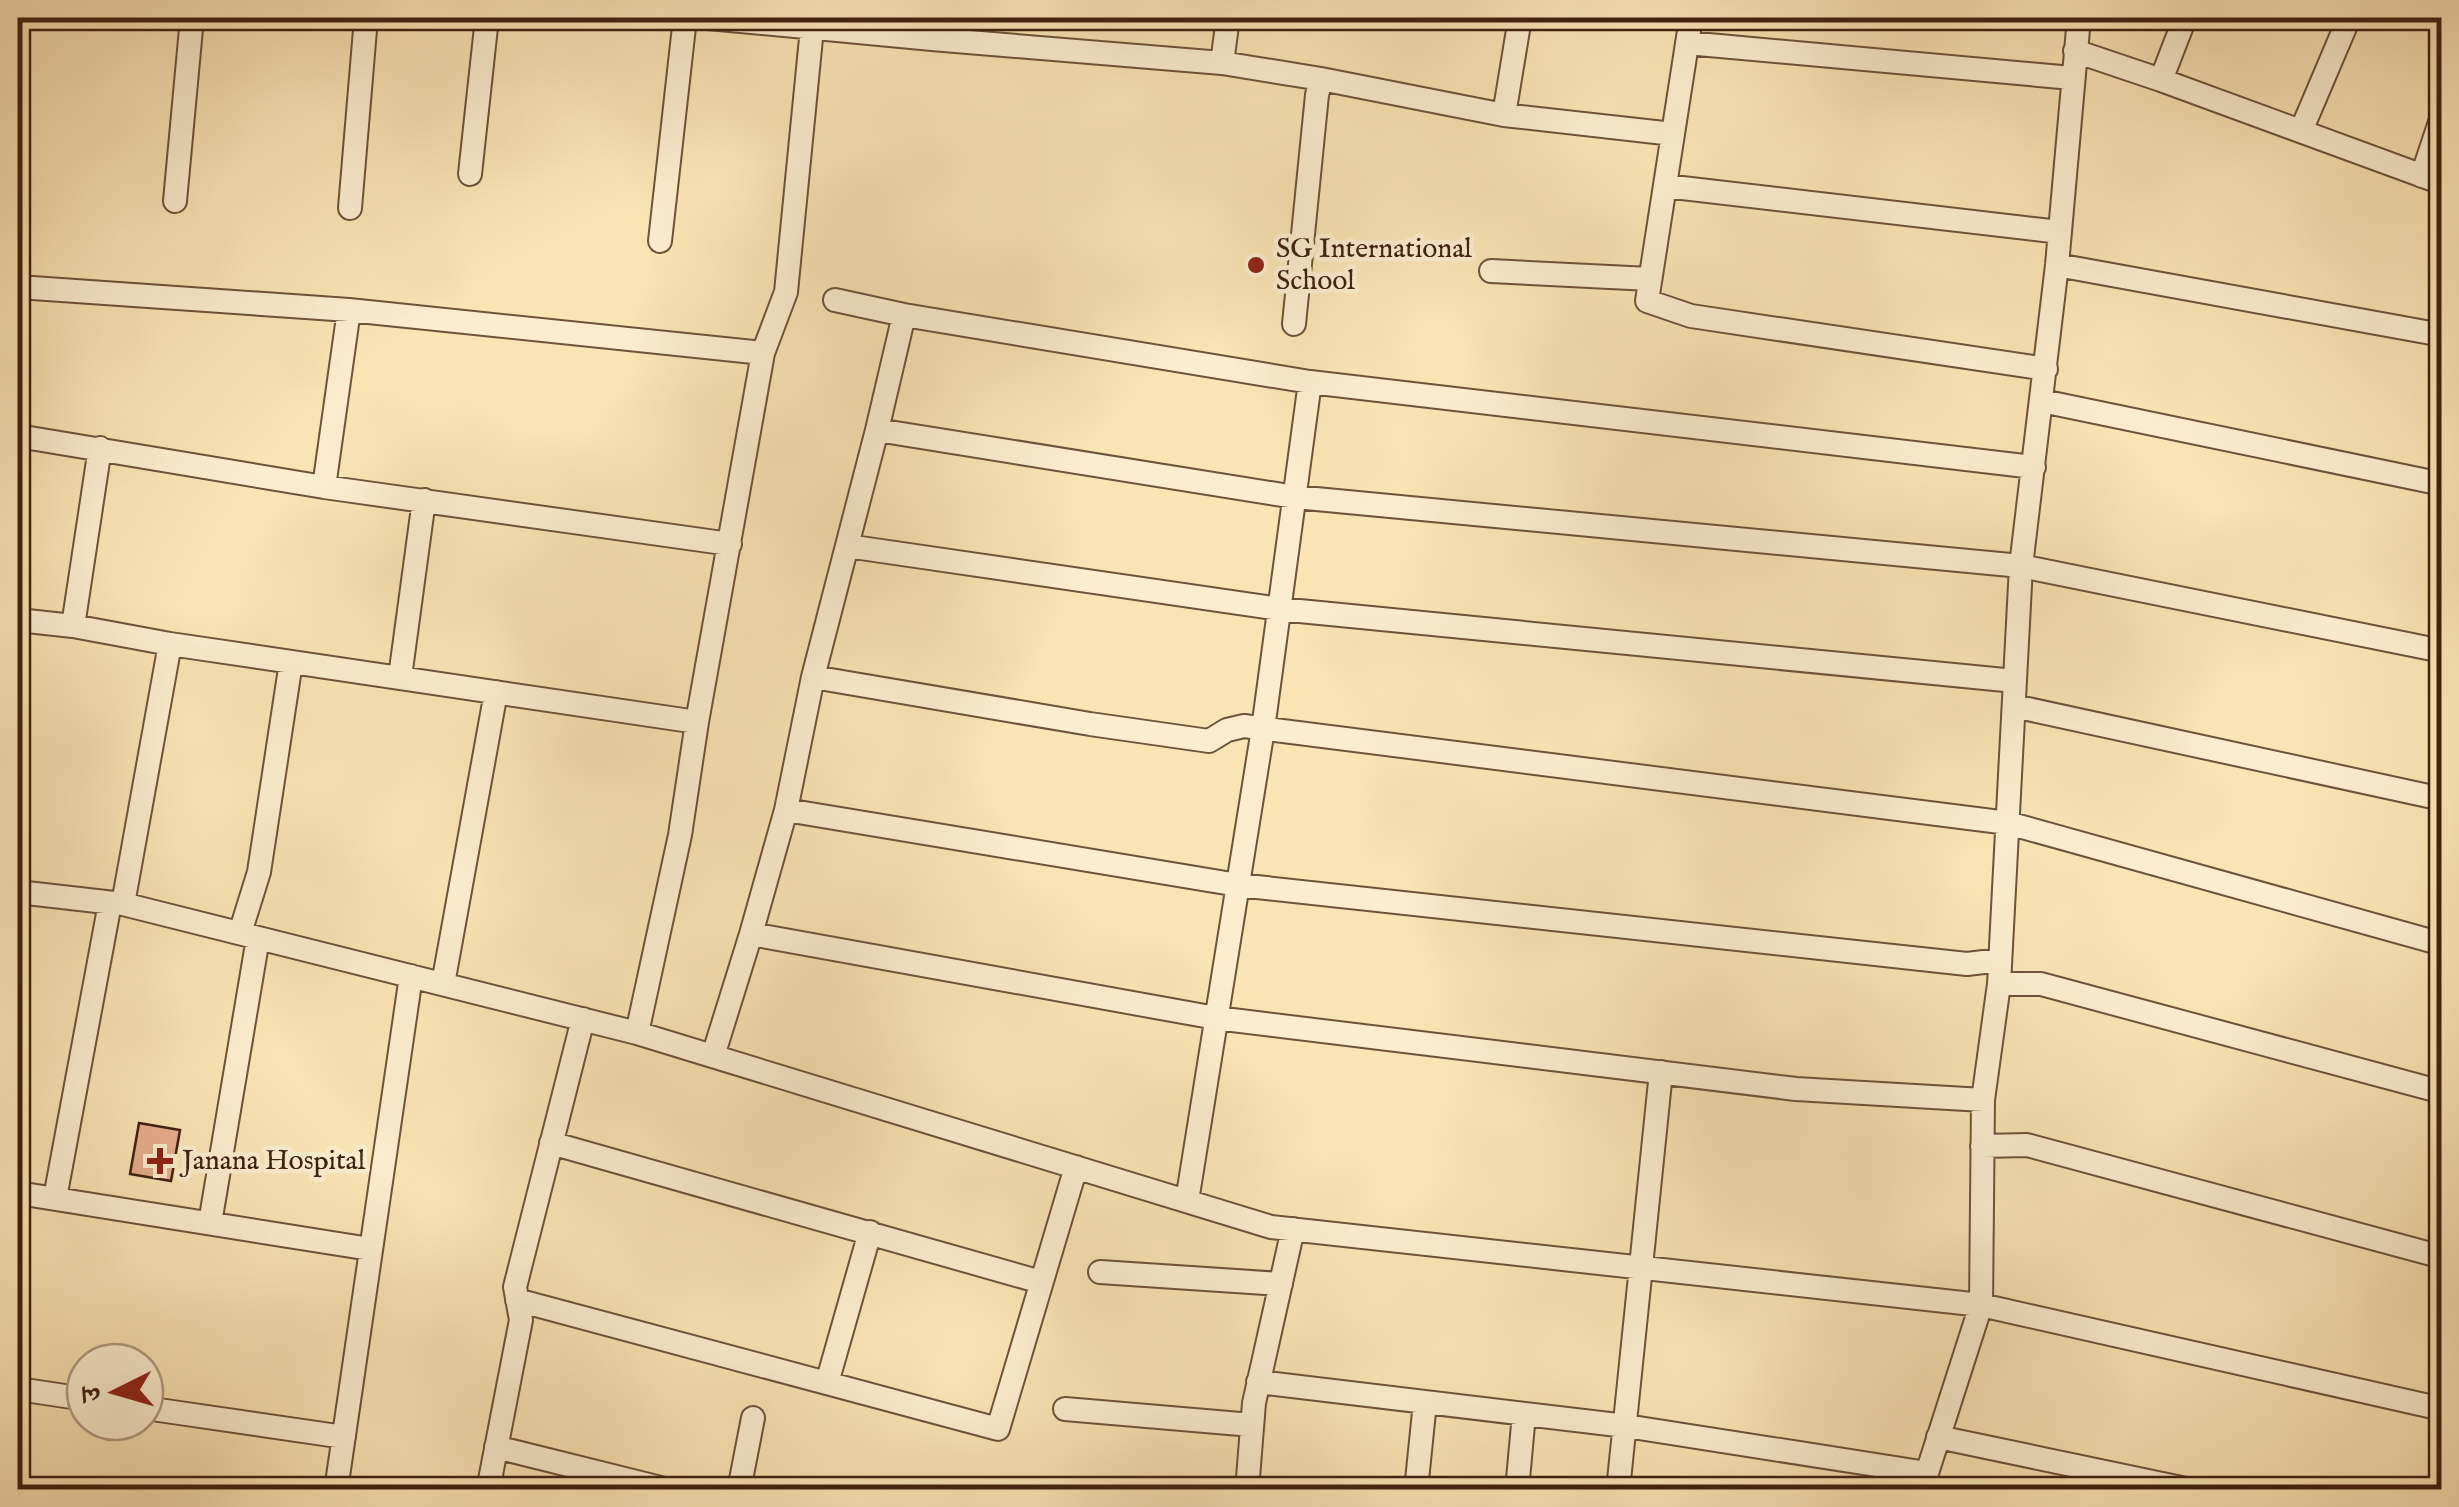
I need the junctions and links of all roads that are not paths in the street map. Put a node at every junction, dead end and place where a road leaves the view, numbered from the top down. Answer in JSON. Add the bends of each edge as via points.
{"nodes":[{"id":1,"x":192,"y":18,"type":"edge"},
{"id":2,"x":366,"y":18,"type":"edge"},
{"id":3,"x":487,"y":18,"type":"edge"},
{"id":4,"x":686,"y":18,"type":"edge"},
{"id":5,"x":708,"y":18,"type":"edge"},
{"id":6,"x":1228,"y":18,"type":"edge"},
{"id":7,"x":1520,"y":18,"type":"edge"},
{"id":8,"x":1691,"y":18,"type":"edge"},
{"id":9,"x":2079,"y":18,"type":"edge"},
{"id":10,"x":2185,"y":18,"type":"edge"},
{"id":11,"x":2348,"y":18,"type":"edge"},
{"id":12,"x":848,"y":24,"type":"edge"},
{"id":13,"x":812,"y":28,"type":"junction"},
{"id":14,"x":934,"y":28,"type":"edge"},
{"id":15,"x":1687,"y":43,"type":"junction"},
{"id":16,"x":2075,"y":50,"type":"junction"},
{"id":17,"x":1222,"y":63,"type":"junction"},
{"id":18,"x":2072,"y":78,"type":"junction"},
{"id":19,"x":1321,"y":79,"type":"junction"},
{"id":20,"x":2161,"y":80,"type":"junction"},
{"id":21,"x":1504,"y":115,"type":"junction"},
{"id":22,"x":2442,"y":116,"type":"edge"},
{"id":23,"x":2301,"y":131,"type":"junction"},
{"id":24,"x":1673,"y":134,"type":"junction"},
{"id":25,"x":470,"y":174,"type":"dead end"},
{"id":26,"x":2432,"y":179,"type":"edge"},
{"id":27,"x":1665,"y":186,"type":"junction"},
{"id":28,"x":175,"y":201,"type":"dead end"},
{"id":29,"x":350,"y":208,"type":"dead end"},
{"id":30,"x":2060,"y":232,"type":"junction"},
{"id":31,"x":660,"y":241,"type":"dead end"},
{"id":32,"x":2057,"y":265,"type":"junction"},
{"id":33,"x":1491,"y":271,"type":"dead end"},
{"id":34,"x":1650,"y":279,"type":"junction"},
{"id":35,"x":18,"y":287,"type":"edge"},
{"id":36,"x":835,"y":300,"type":"dead end"},
{"id":37,"x":348,"y":310,"type":"junction"},
{"id":38,"x":904,"y":315,"type":"junction"},
{"id":39,"x":1294,"y":324,"type":"dead end"},
{"id":40,"x":2442,"y":335,"type":"edge"},
{"id":41,"x":764,"y":352,"type":"junction"},
{"id":42,"x":2046,"y":369,"type":"junction"},
{"id":43,"x":1310,"y":382,"type":"junction"},
{"id":44,"x":2042,"y":401,"type":"junction"},
{"id":45,"x":878,"y":430,"type":"junction"},
{"id":46,"x":18,"y":436,"type":"edge"},
{"id":47,"x":100,"y":448,"type":"junction"},
{"id":48,"x":2034,"y":467,"type":"junction"},
{"id":49,"x":2440,"y":480,"type":"edge"},
{"id":50,"x":324,"y":486,"type":"junction"},
{"id":51,"x":1294,"y":497,"type":"junction"},
{"id":52,"x":424,"y":500,"type":"junction"},
{"id":53,"x":730,"y":544,"type":"junction"},
{"id":54,"x":847,"y":546,"type":"junction"},
{"id":55,"x":2021,"y":566,"type":"junction"},
{"id":56,"x":1279,"y":609,"type":"junction"},
{"id":57,"x":18,"y":620,"type":"edge"},
{"id":58,"x":73,"y":626,"type":"junction"},
{"id":59,"x":170,"y":644,"type":"junction"},
{"id":60,"x":2442,"y":650,"type":"edge"},
{"id":61,"x":291,"y":662,"type":"junction"},
{"id":62,"x":814,"y":676,"type":"junction"},
{"id":63,"x":400,"y":677,"type":"junction"},
{"id":64,"x":2015,"y":680,"type":"junction"},
{"id":65,"x":496,"y":692,"type":"junction"},
{"id":66,"x":2014,"y":706,"type":"junction"},
{"id":67,"x":697,"y":722,"type":"junction"},
{"id":68,"x":1263,"y":729,"type":"junction"},
{"id":69,"x":2442,"y":799,"type":"edge"},
{"id":70,"x":786,"y":810,"type":"junction"},
{"id":71,"x":2008,"y":823,"type":"junction"},
{"id":72,"x":1238,"y":885,"type":"junction"},
{"id":73,"x":18,"y":892,"type":"edge"},
{"id":74,"x":117,"y":903,"type":"junction"},
{"id":75,"x":751,"y":934,"type":"junction"},
{"id":76,"x":249,"y":936,"type":"junction"},
{"id":77,"x":2442,"y":944,"type":"edge"},
{"id":78,"x":2000,"y":960,"type":"junction"},
{"id":79,"x":411,"y":976,"type":"junction"},
{"id":80,"x":442,"y":984,"type":"junction"},
{"id":81,"x":1999,"y":984,"type":"junction"},
{"id":82,"x":1216,"y":1018,"type":"junction"},
{"id":83,"x":583,"y":1019,"type":"junction"},
{"id":84,"x":637,"y":1033,"type":"junction"},
{"id":85,"x":713,"y":1056,"type":"junction"},
{"id":86,"x":1661,"y":1072,"type":"junction"},
{"id":87,"x":2442,"y":1092,"type":"edge"},
{"id":88,"x":1983,"y":1100,"type":"junction"},
{"id":89,"x":552,"y":1143,"type":"junction"},
{"id":90,"x":1982,"y":1146,"type":"junction"},
{"id":91,"x":1076,"y":1167,"type":"junction"},
{"id":92,"x":18,"y":1193,"type":"edge"},
{"id":93,"x":54,"y":1198,"type":"junction"},
{"id":94,"x":1187,"y":1201,"type":"junction"},
{"id":95,"x":210,"y":1223,"type":"junction"},
{"id":96,"x":1293,"y":1229,"type":"junction"},
{"id":97,"x":870,"y":1232,"type":"junction"},
{"id":98,"x":370,"y":1249,"type":"junction"},
{"id":99,"x":2442,"y":1257,"type":"edge"},
{"id":100,"x":1642,"y":1268,"type":"junction"},
{"id":101,"x":1100,"y":1272,"type":"dead end"},
{"id":102,"x":1041,"y":1282,"type":"junction"},
{"id":103,"x":1281,"y":1284,"type":"junction"},
{"id":104,"x":517,"y":1300,"type":"junction"},
{"id":105,"x":1980,"y":1306,"type":"junction"},
{"id":106,"x":1258,"y":1382,"type":"junction"},
{"id":107,"x":828,"y":1383,"type":"junction"},
{"id":108,"x":18,"y":1389,"type":"edge"},
{"id":109,"x":65,"y":1396,"type":"edge"},
{"id":110,"x":1424,"y":1402,"type":"junction"},
{"id":111,"x":2442,"y":1408,"type":"edge"},
{"id":112,"x":1065,"y":1409,"type":"dead end"},
{"id":113,"x":165,"y":1411,"type":"edge"},
{"id":114,"x":1524,"y":1414,"type":"junction"},
{"id":115,"x":753,"y":1418,"type":"dead end"},
{"id":116,"x":1252,"y":1425,"type":"junction"},
{"id":117,"x":1626,"y":1426,"type":"junction"},
{"id":118,"x":344,"y":1437,"type":"junction"},
{"id":119,"x":1938,"y":1438,"type":"junction"},
{"id":120,"x":496,"y":1448,"type":"junction"},
{"id":121,"x":1926,"y":1481,"type":"edge"},
{"id":122,"x":336,"y":1490,"type":"edge"},
{"id":123,"x":488,"y":1490,"type":"edge"},
{"id":124,"x":669,"y":1490,"type":"edge"},
{"id":125,"x":738,"y":1490,"type":"edge"},
{"id":126,"x":1247,"y":1490,"type":"edge"},
{"id":127,"x":1416,"y":1490,"type":"edge"},
{"id":128,"x":1517,"y":1490,"type":"edge"},
{"id":129,"x":1618,"y":1490,"type":"edge"},
{"id":130,"x":2192,"y":1490,"type":"edge"}],
"edges":[{"from":1,"to":28,"type":"street"},
{"from":2,"to":29,"type":"street"},
{"from":3,"to":25,"type":"street"},
{"from":4,"to":31,"type":"street"},
{"from":5,"to":13,"type":"street"},
{"from":6,"to":17,"type":"street"},
{"from":7,"to":21,"type":"street"},
{"from":8,"to":15,"type":"street"},
{"from":9,"to":16,"type":"street"},
{"from":10,"to":20,"type":"street"},
{"from":11,"to":23,"type":"street"},
{"from":12,"to":13,"type":"street"},
{"from":12,"to":14,"type":"street"},
{"from":13,"to":41,"type":"street","via":[[786,292]]},
{"from":14,"to":17,"type":"street"},
{"from":15,"to":18,"type":"street"},
{"from":15,"to":24,"type":"street"},
{"from":16,"to":18,"type":"street"},
{"from":16,"to":20,"type":"street"},
{"from":17,"to":19,"type":"street"},
{"from":18,"to":30,"type":"street"},
{"from":19,"to":21,"type":"street"},
{"from":19,"to":39,"type":"street"},
{"from":20,"to":23,"type":"street"},
{"from":21,"to":24,"type":"street"},
{"from":22,"to":26,"type":"street"},
{"from":23,"to":26,"type":"street"},
{"from":24,"to":27,"type":"street"},
{"from":27,"to":30,"type":"street"},
{"from":27,"to":34,"type":"street"},
{"from":30,"to":32,"type":"street"},
{"from":32,"to":40,"type":"street"},
{"from":32,"to":42,"type":"street"},
{"from":33,"to":34,"type":"street"},
{"from":34,"to":42,"type":"street","via":[[1647,301],[1691,316]]},
{"from":35,"to":37,"type":"street"},
{"from":36,"to":38,"type":"street"},
{"from":37,"to":41,"type":"street"},
{"from":37,"to":50,"type":"street"},
{"from":38,"to":43,"type":"street"},
{"from":38,"to":45,"type":"street"},
{"from":41,"to":53,"type":"street"},
{"from":42,"to":44,"type":"street"},
{"from":43,"to":48,"type":"street"},
{"from":43,"to":51,"type":"street"},
{"from":44,"to":48,"type":"street"},
{"from":44,"to":49,"type":"street"},
{"from":45,"to":51,"type":"street"},
{"from":45,"to":54,"type":"street"},
{"from":46,"to":47,"type":"street"},
{"from":47,"to":50,"type":"street"},
{"from":47,"to":58,"type":"street"},
{"from":48,"to":55,"type":"street"},
{"from":50,"to":52,"type":"street"},
{"from":51,"to":55,"type":"street"},
{"from":51,"to":56,"type":"street"},
{"from":52,"to":53,"type":"street"},
{"from":52,"to":63,"type":"street"},
{"from":53,"to":67,"type":"street"},
{"from":54,"to":56,"type":"street"},
{"from":54,"to":62,"type":"street"},
{"from":55,"to":60,"type":"street"},
{"from":55,"to":64,"type":"street"},
{"from":56,"to":64,"type":"street"},
{"from":56,"to":68,"type":"street"},
{"from":57,"to":58,"type":"street"},
{"from":58,"to":59,"type":"street"},
{"from":59,"to":61,"type":"street"},
{"from":59,"to":74,"type":"street"},
{"from":61,"to":63,"type":"street"},
{"from":61,"to":76,"type":"street"},
{"from":62,"to":68,"type":"street","via":[[1208,741],[1244,726]]},
{"from":62,"to":70,"type":"street"},
{"from":63,"to":65,"type":"street"},
{"from":64,"to":66,"type":"street"},
{"from":65,"to":67,"type":"street"},
{"from":65,"to":80,"type":"street"},
{"from":66,"to":69,"type":"street"},
{"from":66,"to":71,"type":"street"},
{"from":67,"to":84,"type":"street"},
{"from":68,"to":71,"type":"street"},
{"from":68,"to":72,"type":"street"},
{"from":70,"to":72,"type":"street"},
{"from":70,"to":75,"type":"street"},
{"from":71,"to":77,"type":"street"},
{"from":71,"to":78,"type":"street"},
{"from":72,"to":78,"type":"street","via":[[1968,964]]},
{"from":72,"to":82,"type":"street"},
{"from":73,"to":74,"type":"street"},
{"from":74,"to":76,"type":"street"},
{"from":74,"to":93,"type":"street"},
{"from":75,"to":82,"type":"street"},
{"from":75,"to":85,"type":"street"},
{"from":76,"to":79,"type":"street"},
{"from":76,"to":95,"type":"street"},
{"from":78,"to":81,"type":"street"},
{"from":79,"to":80,"type":"street"},
{"from":79,"to":98,"type":"street"},
{"from":80,"to":83,"type":"street"},
{"from":81,"to":87,"type":"street","via":[[2041,984]]},
{"from":81,"to":88,"type":"street"},
{"from":82,"to":86,"type":"street"},
{"from":82,"to":94,"type":"street"},
{"from":83,"to":84,"type":"street"},
{"from":83,"to":89,"type":"street"},
{"from":84,"to":85,"type":"street"},
{"from":85,"to":91,"type":"street"},
{"from":86,"to":88,"type":"street","via":[[1796,1089]]},
{"from":86,"to":100,"type":"street"},
{"from":88,"to":90,"type":"street"},
{"from":89,"to":97,"type":"street"},
{"from":89,"to":104,"type":"street"},
{"from":90,"to":99,"type":"street","via":[[2027,1145]]},
{"from":90,"to":105,"type":"street"},
{"from":91,"to":94,"type":"street"},
{"from":91,"to":102,"type":"street"},
{"from":92,"to":93,"type":"street"},
{"from":93,"to":95,"type":"street"},
{"from":94,"to":96,"type":"street"},
{"from":95,"to":98,"type":"street"},
{"from":96,"to":100,"type":"street"},
{"from":96,"to":103,"type":"street"},
{"from":97,"to":102,"type":"street"},
{"from":97,"to":107,"type":"street"},
{"from":98,"to":118,"type":"street"},
{"from":100,"to":105,"type":"street"},
{"from":100,"to":117,"type":"street"},
{"from":101,"to":103,"type":"street"},
{"from":102,"to":107,"type":"street","via":[[998,1429]]},
{"from":103,"to":106,"type":"street"},
{"from":104,"to":107,"type":"street"},
{"from":104,"to":120,"type":"street","via":[[520,1320]]},
{"from":105,"to":111,"type":"street"},
{"from":105,"to":119,"type":"street"},
{"from":106,"to":110,"type":"street"},
{"from":106,"to":116,"type":"street"},
{"from":108,"to":109,"type":"street"},
{"from":110,"to":114,"type":"street"},
{"from":110,"to":127,"type":"street"},
{"from":112,"to":116,"type":"street"},
{"from":113,"to":118,"type":"street"},
{"from":114,"to":117,"type":"street"},
{"from":114,"to":128,"type":"street"},
{"from":115,"to":125,"type":"street"},
{"from":116,"to":126,"type":"street"},
{"from":117,"to":121,"type":"street"},
{"from":117,"to":129,"type":"street"},
{"from":118,"to":122,"type":"street"},
{"from":119,"to":121,"type":"street"},
{"from":119,"to":130,"type":"street"},
{"from":120,"to":123,"type":"street"},
{"from":120,"to":124,"type":"street"}]}
